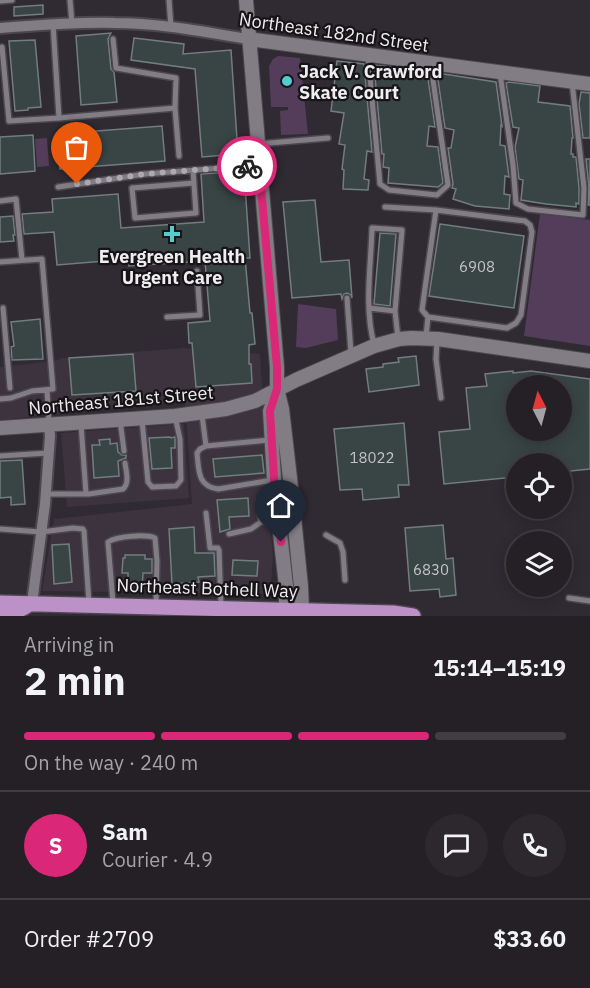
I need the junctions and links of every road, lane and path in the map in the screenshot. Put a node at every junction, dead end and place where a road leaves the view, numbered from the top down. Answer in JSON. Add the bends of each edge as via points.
{"nodes":[{"id":1,"x":12,"y":0,"type":"edge"},
{"id":2,"x":70,"y":0,"type":"edge"},
{"id":3,"x":170,"y":0,"type":"edge"},
{"id":4,"x":246,"y":0,"type":"edge"},
{"id":5,"x":0,"y":1,"type":"edge"},
{"id":6,"x":53,"y":24,"type":"junction"},
{"id":7,"x":72,"y":24,"type":"junction"},
{"id":8,"x":171,"y":27,"type":"junction"},
{"id":9,"x":0,"y":28,"type":"edge"},
{"id":10,"x":113,"y":39,"type":"dead end"},
{"id":11,"x":248,"y":39,"type":"junction"},
{"id":12,"x":2,"y":47,"type":"dead end"},
{"id":13,"x":368,"y":55,"type":"junction"},
{"id":14,"x":431,"y":63,"type":"junction"},
{"id":15,"x":500,"y":72,"type":"junction"},
{"id":16,"x":572,"y":81,"type":"junction"},
{"id":17,"x":590,"y":84,"type":"edge"},
{"id":18,"x":175,"y":108,"type":"junction"},
{"id":19,"x":59,"y":118,"type":"junction"},
{"id":20,"x":9,"y":121,"type":"junction"},
{"id":21,"x":0,"y":122,"type":"edge"},
{"id":22,"x":328,"y":138,"type":"dead end"},
{"id":23,"x":257,"y":144,"type":"junction"},
{"id":24,"x":179,"y":156,"type":"dead end"},
{"id":25,"x":259,"y":165,"type":"junction"},
{"id":26,"x":193,"y":170,"type":"junction"},
{"id":27,"x":194,"y":183,"type":"junction"},
{"id":28,"x":58,"y":187,"type":"dead end"},
{"id":29,"x":0,"y":201,"type":"edge"},
{"id":30,"x":385,"y":207,"type":"dead end"},
{"id":31,"x":436,"y":210,"type":"junction"},
{"id":32,"x":22,"y":260,"type":"junction"},
{"id":33,"x":0,"y":262,"type":"edge"},
{"id":34,"x":197,"y":271,"type":"dead end"},
{"id":35,"x":347,"y":298,"type":"dead end"},
{"id":36,"x":3,"y":308,"type":"dead end"},
{"id":37,"x":369,"y":308,"type":"junction"},
{"id":38,"x":395,"y":311,"type":"junction"},
{"id":39,"x":167,"y":317,"type":"dead end"},
{"id":40,"x":428,"y":317,"type":"junction"},
{"id":41,"x":432,"y":338,"type":"junction"},
{"id":42,"x":399,"y":339,"type":"junction"},
{"id":43,"x":374,"y":346,"type":"junction"},
{"id":44,"x":352,"y":355,"type":"junction"},
{"id":45,"x":590,"y":361,"type":"edge"},
{"id":46,"x":10,"y":388,"type":"dead end"},
{"id":47,"x":277,"y":389,"type":"junction"},
{"id":48,"x":47,"y":390,"type":"junction"},
{"id":49,"x":441,"y":398,"type":"dead end"},
{"id":50,"x":0,"y":399,"type":"edge"},
{"id":51,"x":202,"y":413,"type":"junction"},
{"id":52,"x":175,"y":416,"type":"junction"},
{"id":53,"x":142,"y":418,"type":"junction"},
{"id":54,"x":120,"y":420,"type":"junction"},
{"id":55,"x":81,"y":423,"type":"junction"},
{"id":56,"x":49,"y":425,"type":"junction"},
{"id":57,"x":0,"y":428,"type":"edge"},
{"id":58,"x":271,"y":440,"type":"junction"},
{"id":59,"x":206,"y":446,"type":"junction"},
{"id":60,"x":124,"y":451,"type":"dead end"},
{"id":61,"x":48,"y":453,"type":"junction"},
{"id":62,"x":0,"y":456,"type":"edge"},
{"id":63,"x":125,"y":463,"type":"dead end"},
{"id":64,"x":274,"y":480,"type":"junction"},
{"id":65,"x":46,"y":494,"type":"junction"},
{"id":66,"x":86,"y":494,"type":"junction"},
{"id":67,"x":259,"y":500,"type":"dead end"},
{"id":68,"x":206,"y":513,"type":"dead end"},
{"id":69,"x":279,"y":520,"type":"junction"},
{"id":70,"x":261,"y":522,"type":"junction"},
{"id":71,"x":0,"y":529,"type":"edge"},
{"id":72,"x":41,"y":532,"type":"junction"},
{"id":73,"x":229,"y":534,"type":"dead end"},
{"id":74,"x":326,"y":535,"type":"dead end"},
{"id":75,"x":345,"y":580,"type":"dead end"},
{"id":76,"x":569,"y":598,"type":"dead end"},
{"id":77,"x":590,"y":601,"type":"edge"},
{"id":78,"x":0,"y":603,"type":"edge"},
{"id":79,"x":32,"y":603,"type":"junction"},
{"id":80,"x":89,"y":604,"type":"junction"},
{"id":81,"x":113,"y":605,"type":"junction"},
{"id":82,"x":156,"y":607,"type":"junction"},
{"id":83,"x":221,"y":609,"type":"junction"},
{"id":84,"x":286,"y":610,"type":"junction"},
{"id":85,"x":302,"y":611,"type":"junction"},
{"id":86,"x":0,"y":613,"type":"edge"},
{"id":87,"x":413,"y":616,"type":"edge"}],
"edges":[{"from":1,"to":5,"type":"lane"},
{"from":2,"to":7,"type":"lane"},
{"from":3,"to":8,"type":"lane"},
{"from":4,"to":11,"type":"street"},
{"from":6,"to":7,"type":"street","name":"Northeast 182nd Street"},
{"from":6,"to":9,"type":"street","name":"Northeast 182nd Street"},
{"from":6,"to":19,"type":"lane"},
{"from":7,"to":8,"type":"street","name":"Northeast 182nd Street"},
{"from":8,"to":11,"type":"street","name":"Northeast 182nd Street"},
{"from":10,"to":18,"type":"lane","via":[[116,68],[176,78]]},
{"from":11,"to":13,"type":"street","name":"Northeast 182nd Street"},
{"from":11,"to":23,"type":"street"},
{"from":12,"to":20,"type":"lane"},
{"from":13,"to":14,"type":"street","name":"Northeast 182nd Street"},
{"from":13,"to":14,"type":"lane","via":[[380,184],[389,190],[436,195],[448,185]]},
{"from":14,"to":15,"type":"street","name":"Northeast 182nd Street"},
{"from":15,"to":16,"type":"street","name":"Northeast 182nd Street"},
{"from":15,"to":16,"type":"lane","via":[[516,203],[583,214],[584,188]]},
{"from":16,"to":17,"type":"street","name":"Northeast 182nd Street"},
{"from":18,"to":19,"type":"lane"},
{"from":18,"to":24,"type":"lane"},
{"from":19,"to":20,"type":"lane"},
{"from":20,"to":21,"type":"lane"},
{"from":22,"to":23,"type":"lane"},
{"from":23,"to":25,"type":"street"},
{"from":25,"to":26,"type":"lane"},
{"from":25,"to":47,"type":"street"},
{"from":26,"to":27,"type":"lane"},
{"from":26,"to":28,"type":"lane"},
{"from":27,"to":27,"type":"lane","via":[[196,213],[135,218],[132,188]]},
{"from":29,"to":32,"type":"lane","via":[[16,199]]},
{"from":30,"to":31,"type":"lane"},
{"from":31,"to":40,"type":"lane","via":[[422,310]]},
{"from":31,"to":40,"type":"lane","via":[[525,221],[532,232],[521,315],[516,323],[507,328]]},
{"from":32,"to":33,"type":"lane"},
{"from":32,"to":48,"type":"lane","via":[[42,259],[53,389]]},
{"from":34,"to":39,"type":"lane","via":[[200,315]]},
{"from":35,"to":44,"type":"lane"},
{"from":36,"to":46,"type":"lane"},
{"from":37,"to":38,"type":"lane"},
{"from":37,"to":38,"type":"lane","via":[[372,228],[402,230]]},
{"from":37,"to":43,"type":"lane"},
{"from":38,"to":42,"type":"lane"},
{"from":40,"to":41,"type":"lane"},
{"from":41,"to":42,"type":"street","name":"Northeast 181st Street"},
{"from":41,"to":45,"type":"street","name":"Northeast 181st Street"},
{"from":41,"to":49,"type":"lane"},
{"from":42,"to":43,"type":"street","name":"Northeast 181st Street"},
{"from":43,"to":44,"type":"street","name":"Northeast 181st Street"},
{"from":44,"to":47,"type":"street","name":"Northeast 181st Street"},
{"from":47,"to":51,"type":"street","name":"Northeast 181st Street","via":[[255,401]]},
{"from":47,"to":58,"type":"street","via":[[270,411]]},
{"from":47,"to":85,"type":"street"},
{"from":48,"to":50,"type":"lane"},
{"from":48,"to":56,"type":"lane"},
{"from":51,"to":52,"type":"street","name":"Northeast 181st Street"},
{"from":51,"to":59,"type":"lane"},
{"from":52,"to":53,"type":"street","name":"Northeast 181st Street"},
{"from":52,"to":53,"type":"lane","via":[[181,452],[181,480],[176,486],[152,487],[148,482]]},
{"from":53,"to":54,"type":"street","name":"Northeast 181st Street"},
{"from":54,"to":55,"type":"street","name":"Northeast 181st Street"},
{"from":54,"to":60,"type":"lane"},
{"from":55,"to":56,"type":"street","name":"Northeast 181st Street"},
{"from":55,"to":66,"type":"lane"},
{"from":56,"to":57,"type":"street","name":"Northeast 181st Street"},
{"from":56,"to":61,"type":"street"},
{"from":58,"to":59,"type":"lane"},
{"from":58,"to":64,"type":"street"},
{"from":59,"to":64,"type":"lane","via":[[197,451],[200,477],[209,488]]},
{"from":61,"to":62,"type":"lane"},
{"from":61,"to":65,"type":"street"},
{"from":63,"to":66,"type":"lane","via":[[126,487]]},
{"from":64,"to":69,"type":"street"},
{"from":65,"to":66,"type":"lane"},
{"from":65,"to":72,"type":"street"},
{"from":67,"to":70,"type":"lane"},
{"from":68,"to":83,"type":"lane","via":[[210,548],[219,550]]},
{"from":69,"to":70,"type":"lane"},
{"from":69,"to":84,"type":"street"},
{"from":70,"to":73,"type":"lane","via":[[251,529]]},
{"from":71,"to":72,"type":"lane"},
{"from":72,"to":79,"type":"street"},
{"from":72,"to":80,"type":"lane","via":[[83,529]]},
{"from":74,"to":75,"type":"lane","via":[[340,543]]},
{"from":76,"to":77,"type":"lane"},
{"from":78,"to":79,"type":"main road","name":"Northeast Bothell Way"},
{"from":79,"to":80,"type":"main road","name":"Northeast Bothell Way"},
{"from":79,"to":86,"type":"main road","via":[[22,610]]},
{"from":80,"to":81,"type":"main road","name":"Northeast Bothell Way"},
{"from":81,"to":82,"type":"main road","name":"Northeast Bothell Way"},
{"from":81,"to":82,"type":"lane","via":[[108,542],[114,538],[150,536],[155,538],[157,561]]},
{"from":82,"to":83,"type":"main road","name":"Northeast Bothell Way"},
{"from":83,"to":84,"type":"main road","name":"Northeast Bothell Way"},
{"from":84,"to":85,"type":"main road","name":"Northeast Bothell Way"},
{"from":85,"to":87,"type":"main road","name":"Northeast Bothell Way"}]}
